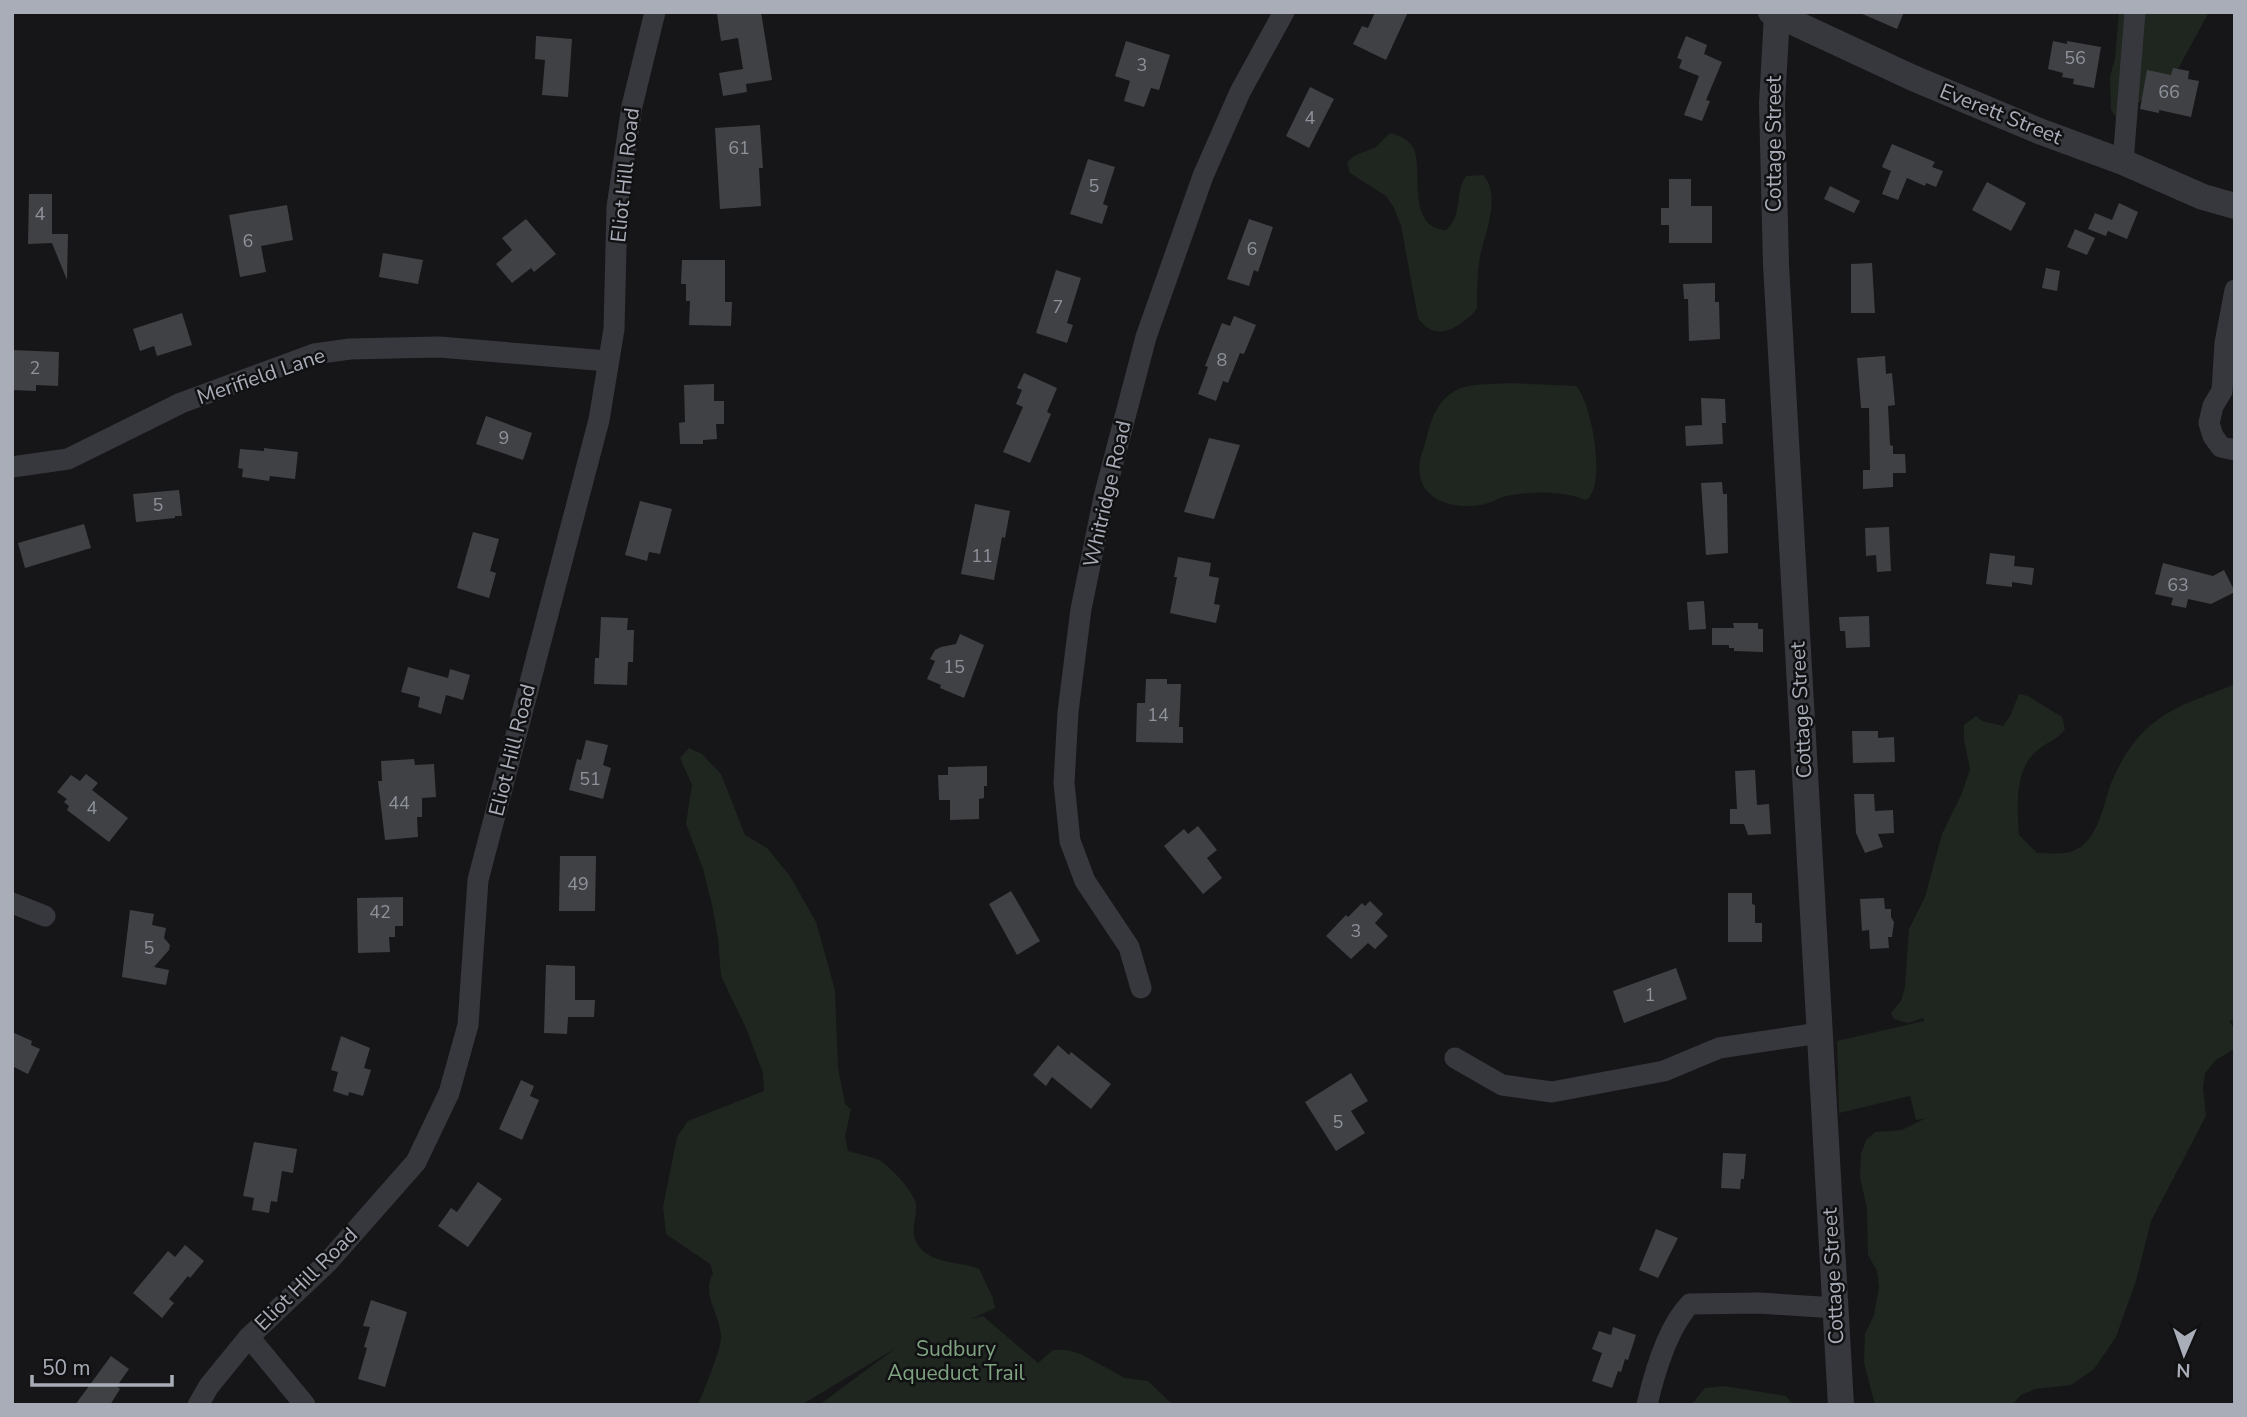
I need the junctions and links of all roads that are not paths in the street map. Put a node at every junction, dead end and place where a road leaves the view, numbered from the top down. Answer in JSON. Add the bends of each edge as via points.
{"nodes":[{"id":1,"x":654,"y":12,"type":"edge"},
{"id":2,"x":1283,"y":12,"type":"edge"},
{"id":3,"x":2134,"y":12,"type":"edge"},
{"id":4,"x":1774,"y":14,"type":"edge"},
{"id":5,"x":2123,"y":162,"type":"junction"},
{"id":6,"x":2235,"y":206,"type":"edge"},
{"id":7,"x":2235,"y":290,"type":"edge"},
{"id":8,"x":608,"y":361,"type":"junction"},
{"id":9,"x":2228,"y":393,"type":"edge"},
{"id":10,"x":2235,"y":450,"type":"edge"},
{"id":11,"x":12,"y":467,"type":"edge"},
{"id":12,"x":12,"y":903,"type":"edge"},
{"id":13,"x":45,"y":916,"type":"dead end"},
{"id":14,"x":1141,"y":988,"type":"dead end"},
{"id":15,"x":1820,"y":1033,"type":"junction"},
{"id":16,"x":1455,"y":1058,"type":"dead end"},
{"id":17,"x":1835,"y":1308,"type":"junction"},
{"id":18,"x":249,"y":1337,"type":"junction"},
{"id":19,"x":198,"y":1405,"type":"edge"},
{"id":20,"x":305,"y":1405,"type":"edge"},
{"id":21,"x":1647,"y":1405,"type":"edge"},
{"id":22,"x":1840,"y":1405,"type":"edge"}],
"edges":[{"from":1,"to":8,"type":"street","name":"Eliot Hill Road","via":[[636,85],[617,207],[614,328]]},
{"from":2,"to":14,"type":"street","name":"Whitridge Road","via":[[1240,92],[1203,176],[1146,337],[1104,497],[1081,609],[1064,783],[1070,841],[1085,881],[1129,947]]},
{"from":3,"to":5,"type":"street"},
{"from":4,"to":5,"type":"street","name":"Everett Street","via":[[1989,110]]},
{"from":4,"to":15,"type":"street","name":"Cottage Street","via":[[1776,265]]},
{"from":5,"to":6,"type":"street","name":"Everett Street"},
{"from":7,"to":9,"type":"street","via":[[2225,343]]},
{"from":8,"to":11,"type":"street","name":"Merifield Lane","via":[[439,347],[314,354],[181,403],[68,458]]},
{"from":8,"to":18,"type":"street","name":"Eliot Hill Road","via":[[599,420],[478,880],[468,1025],[449,1093],[416,1162],[327,1263]]},
{"from":9,"to":10,"type":"street","via":[[2213,406],[2209,423],[2221,447]]},
{"from":12,"to":13,"type":"street"},
{"from":15,"to":16,"type":"street","via":[[1719,1048],[1664,1071],[1552,1092],[1502,1085]]},
{"from":15,"to":17,"type":"street","name":"Cottage Street"},
{"from":17,"to":21,"type":"street","via":[[1690,1304],[1670,1336]]},
{"from":17,"to":22,"type":"street","name":"Cottage Street"},
{"from":18,"to":19,"type":"street","name":"Eliot Hill Road"},
{"from":18,"to":20,"type":"street"}]}
